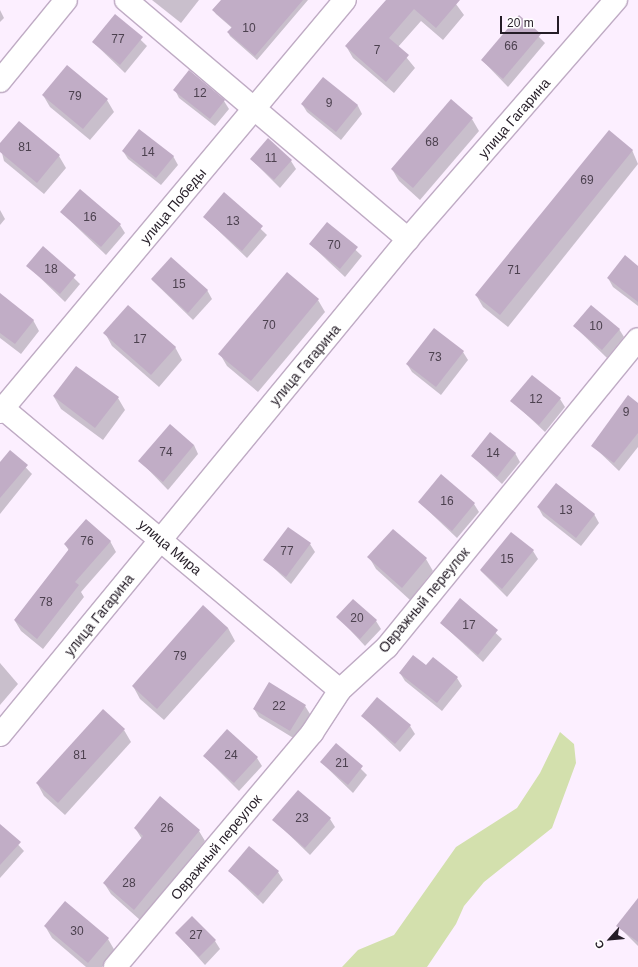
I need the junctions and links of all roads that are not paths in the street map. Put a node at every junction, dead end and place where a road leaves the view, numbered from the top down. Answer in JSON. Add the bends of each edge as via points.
{"nodes":[{"id":1,"x":66,"y":0,"type":"edge"},
{"id":2,"x":126,"y":0,"type":"edge"},
{"id":3,"x":345,"y":0,"type":"edge"},
{"id":4,"x":616,"y":0,"type":"edge"},
{"id":5,"x":0,"y":81,"type":"edge"},
{"id":6,"x":253,"y":110,"type":"junction"},
{"id":7,"x":408,"y":239,"type":"junction"},
{"id":8,"x":638,"y":340,"type":"edge"},
{"id":9,"x":1,"y":408,"type":"edge"},
{"id":10,"x":160,"y":539,"type":"junction"},
{"id":11,"x":340,"y":690,"type":"junction"},
{"id":12,"x":0,"y":735,"type":"edge"},
{"id":13,"x":114,"y":967,"type":"edge"}],
"edges":[{"from":1,"to":5,"type":"street"},
{"from":2,"to":6,"type":"street"},
{"from":3,"to":6,"type":"street","name":"улица Победы"},
{"from":4,"to":7,"type":"street","name":"улица Гагарина"},
{"from":6,"to":7,"type":"street"},
{"from":6,"to":9,"type":"street","name":"улица Победы"},
{"from":7,"to":10,"type":"street","name":"улица Гагарина"},
{"from":8,"to":11,"type":"street","name":"Овражный переулок","via":[[387,647]]},
{"from":9,"to":10,"type":"street","name":"улица Мира"},
{"from":10,"to":11,"type":"street","name":"улица Мира"},
{"from":10,"to":12,"type":"street","name":"улица Гагарина"},
{"from":11,"to":13,"type":"street","name":"Овражный переулок","via":[[312,733]]}]}
